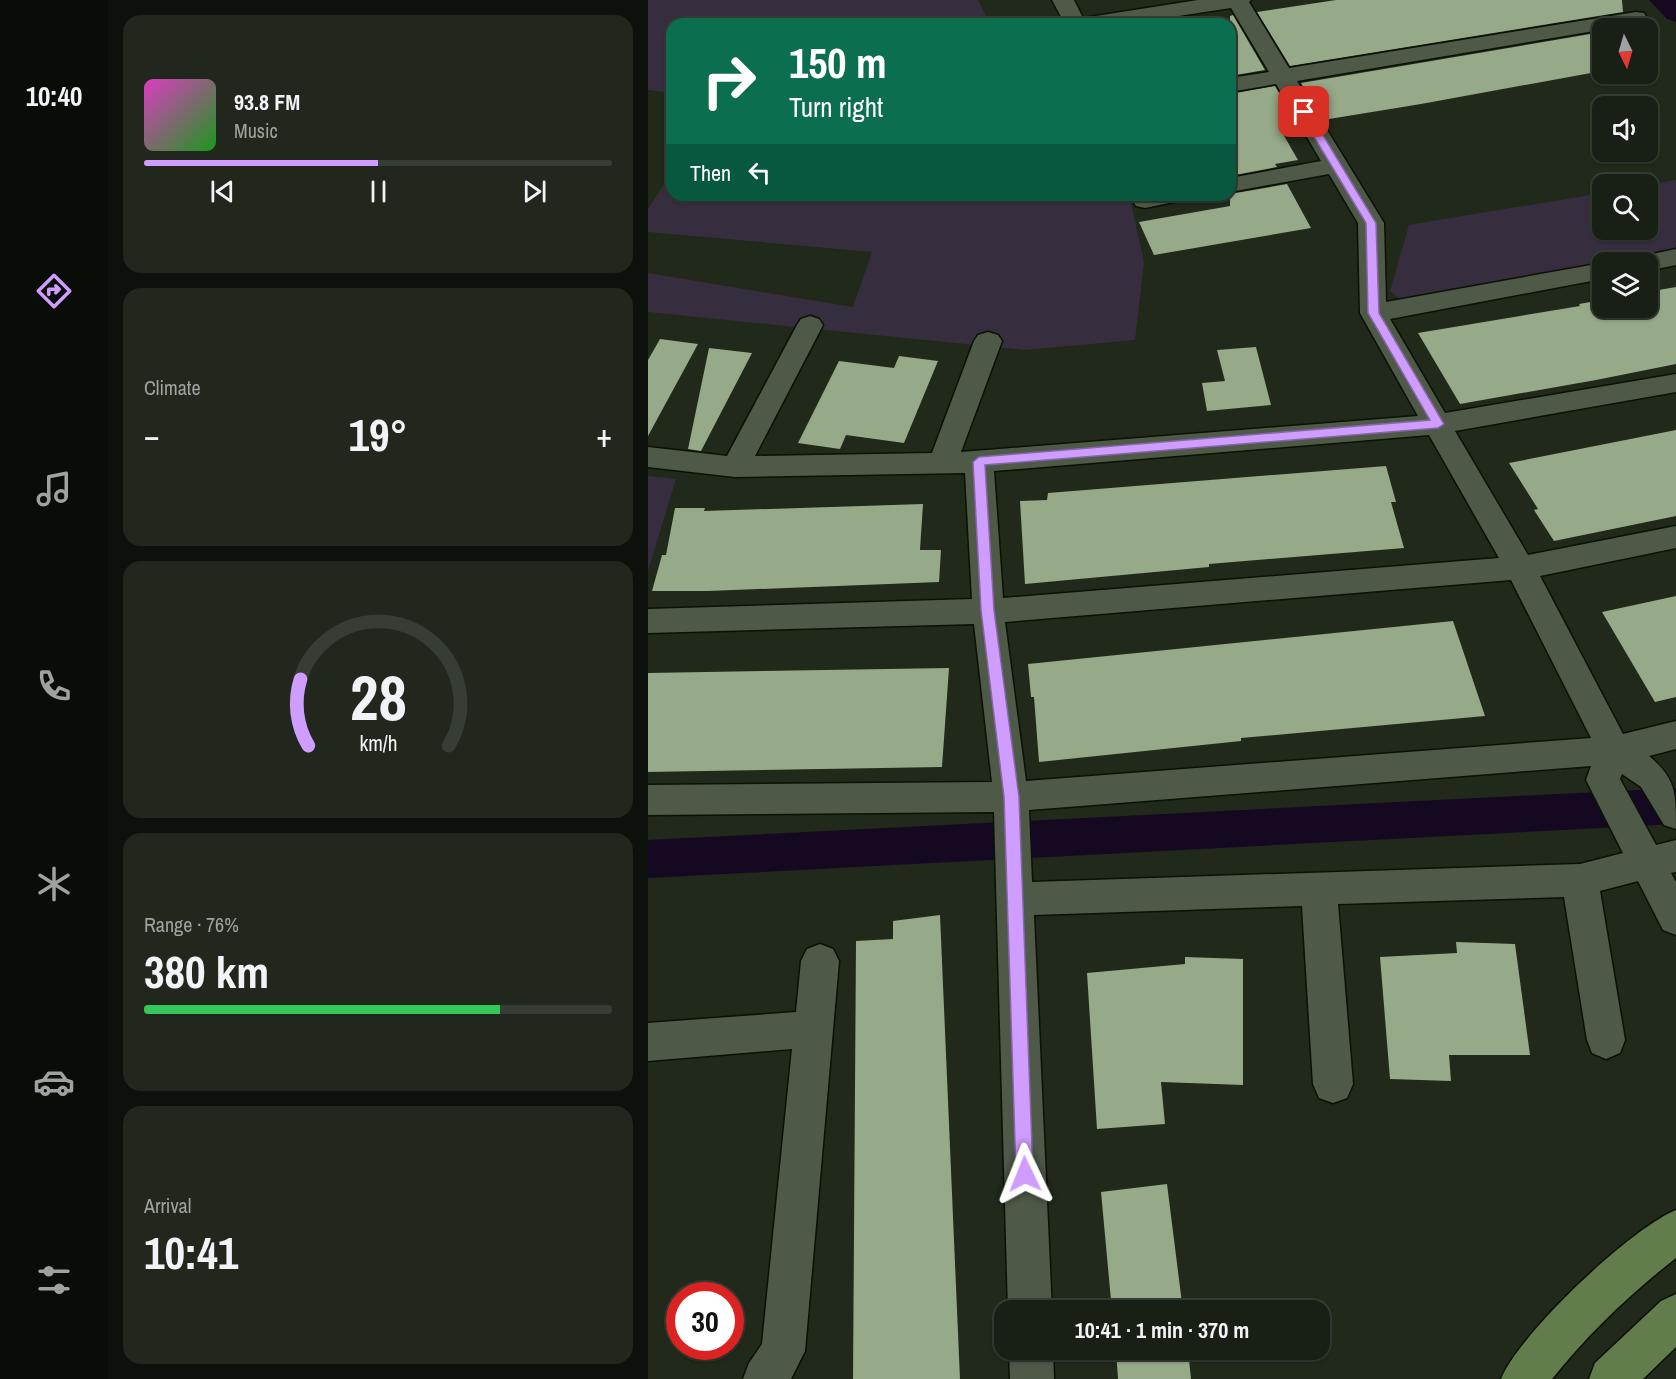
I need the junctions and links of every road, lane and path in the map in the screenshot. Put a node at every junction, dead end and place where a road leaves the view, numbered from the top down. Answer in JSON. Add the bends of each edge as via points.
{"nodes":[{"id":1,"x":1063,"y":0,"type":"edge"},
{"id":2,"x":1238,"y":0,"type":"edge"},
{"id":3,"x":1620,"y":0,"type":"edge"},
{"id":4,"x":1073,"y":18,"type":"edge"},
{"id":5,"x":1122,"y":18,"type":"edge"},
{"id":6,"x":1282,"y":76,"type":"junction"},
{"id":7,"x":1236,"y":84,"type":"edge"},
{"id":8,"x":1336,"y":165,"type":"junction"},
{"id":9,"x":1236,"y":184,"type":"edge"},
{"id":10,"x":1676,"y":258,"type":"edge"},
{"id":11,"x":1658,"y":261,"type":"edge"},
{"id":12,"x":1592,"y":273,"type":"edge"},
{"id":13,"x":1373,"y":313,"type":"junction"},
{"id":14,"x":810,"y":325,"type":"dead end"},
{"id":15,"x":988,"y":341,"type":"dead end"},
{"id":16,"x":1676,"y":383,"type":"edge"},
{"id":17,"x":1438,"y":424,"type":"junction"},
{"id":18,"x":648,"y":457,"type":"edge"},
{"id":19,"x":979,"y":462,"type":"junction"},
{"id":20,"x":942,"y":464,"type":"junction"},
{"id":21,"x":735,"y":467,"type":"junction"},
{"id":22,"x":1676,"y":537,"type":"edge"},
{"id":23,"x":1520,"y":568,"type":"junction"},
{"id":24,"x":988,"y":610,"type":"junction"},
{"id":25,"x":648,"y":621,"type":"edge"},
{"id":26,"x":1676,"y":735,"type":"edge"},
{"id":27,"x":1608,"y":765,"type":"junction"},
{"id":28,"x":648,"y":800,"type":"edge"},
{"id":29,"x":1676,"y":814,"type":"edge"},
{"id":30,"x":1012,"y":827,"type":"junction"},
{"id":31,"x":1651,"y":852,"type":"edge"},
{"id":32,"x":1580,"y":880,"type":"junction"},
{"id":33,"x":1318,"y":890,"type":"junction"},
{"id":34,"x":1015,"y":899,"type":"junction"},
{"id":35,"x":1676,"y":918,"type":"edge"},
{"id":36,"x":820,"y":961,"type":"dead end"},
{"id":37,"x":813,"y":1029,"type":"junction"},
{"id":38,"x":1606,"y":1040,"type":"dead end"},
{"id":39,"x":648,"y":1042,"type":"edge"},
{"id":40,"x":1333,"y":1084,"type":"dead end"},
{"id":41,"x":1676,"y":1231,"type":"edge"},
{"id":42,"x":1030,"y":1300,"type":"edge"},
{"id":43,"x":1676,"y":1316,"type":"edge"},
{"id":44,"x":1031,"y":1360,"type":"edge"},
{"id":45,"x":765,"y":1379,"type":"edge"},
{"id":46,"x":1032,"y":1379,"type":"edge"},
{"id":47,"x":1523,"y":1379,"type":"edge"},
{"id":48,"x":1611,"y":1379,"type":"edge"}],
"edges":[{"from":1,"to":4,"type":"street"},
{"from":2,"to":5,"type":"street"},
{"from":2,"to":6,"type":"street"},
{"from":3,"to":6,"type":"street","via":[[1636,18]]},
{"from":6,"to":7,"type":"street"},
{"from":6,"to":8,"type":"street"},
{"from":8,"to":9,"type":"street"},
{"from":8,"to":13,"type":"street","via":[[1371,223]]},
{"from":10,"to":11,"type":"street"},
{"from":12,"to":13,"type":"street"},
{"from":13,"to":17,"type":"street"},
{"from":14,"to":21,"type":"street"},
{"from":15,"to":20,"type":"street"},
{"from":16,"to":17,"type":"street"},
{"from":17,"to":19,"type":"street"},
{"from":17,"to":23,"type":"street"},
{"from":18,"to":21,"type":"street"},
{"from":19,"to":20,"type":"street"},
{"from":19,"to":24,"type":"street"},
{"from":20,"to":21,"type":"street"},
{"from":22,"to":23,"type":"street"},
{"from":23,"to":24,"type":"street"},
{"from":23,"to":27,"type":"street"},
{"from":24,"to":25,"type":"street"},
{"from":24,"to":30,"type":"street"},
{"from":26,"to":27,"type":"street"},
{"from":27,"to":29,"type":"street","via":[[1653,777]]},
{"from":27,"to":30,"type":"street"},
{"from":27,"to":31,"type":"street"},
{"from":28,"to":30,"type":"street"},
{"from":30,"to":34,"type":"street"},
{"from":31,"to":32,"type":"street"},
{"from":31,"to":35,"type":"street"},
{"from":32,"to":33,"type":"street"},
{"from":32,"to":38,"type":"street"},
{"from":33,"to":34,"type":"street"},
{"from":33,"to":40,"type":"street"},
{"from":34,"to":42,"type":"street"},
{"from":36,"to":37,"type":"street"},
{"from":37,"to":39,"type":"street"},
{"from":37,"to":45,"type":"street","via":[[783,1351]]},
{"from":41,"to":47,"type":"main road","via":[[1566,1327]]},
{"from":43,"to":48,"type":"main road"},
{"from":44,"to":46,"type":"street"}]}
